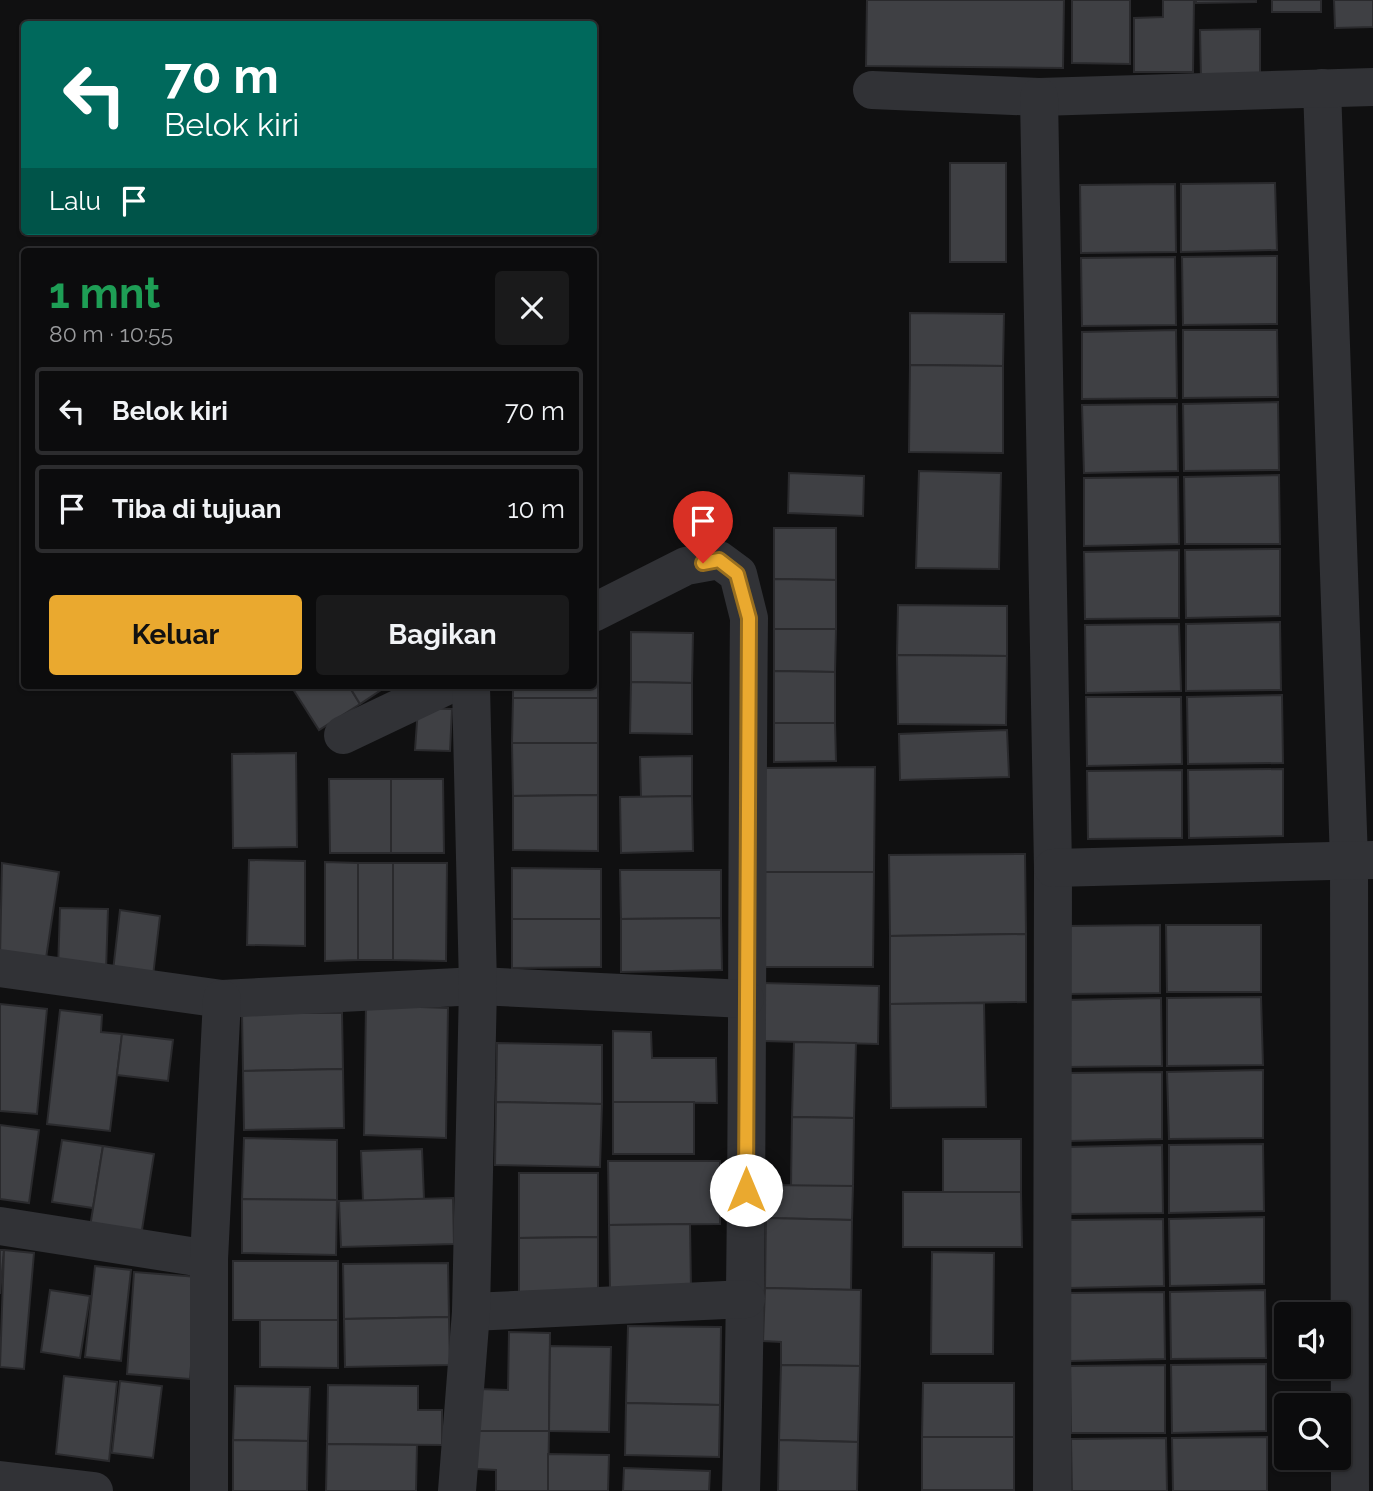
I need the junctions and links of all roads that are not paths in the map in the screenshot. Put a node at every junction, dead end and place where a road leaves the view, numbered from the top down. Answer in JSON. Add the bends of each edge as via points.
{"nodes":[{"id":1,"x":1373,"y":87,"type":"edge"},
{"id":2,"x":1322,"y":88,"type":"junction"},
{"id":3,"x":872,"y":90,"type":"dead end"},
{"id":4,"x":1039,"y":97,"type":"junction"},
{"id":5,"x":597,"y":611,"type":"edge"},
{"id":6,"x":440,"y":689,"type":"edge"},
{"id":7,"x":471,"y":689,"type":"edge"},
{"id":8,"x":343,"y":735,"type":"dead end"},
{"id":9,"x":1361,"y":860,"type":"edge"},
{"id":10,"x":1053,"y":867,"type":"junction"},
{"id":11,"x":0,"y":968,"type":"edge"},
{"id":12,"x":478,"y":986,"type":"junction"},
{"id":13,"x":222,"y":999,"type":"junction"},
{"id":14,"x":745,"y":999,"type":"junction"},
{"id":15,"x":0,"y":1226,"type":"edge"},
{"id":16,"x":209,"y":1259,"type":"junction"},
{"id":17,"x":746,"y":1299,"type":"junction"},
{"id":18,"x":471,"y":1312,"type":"junction"},
{"id":19,"x":0,"y":1480,"type":"edge"},
{"id":20,"x":94,"y":1491,"type":"edge"},
{"id":21,"x":209,"y":1491,"type":"edge"},
{"id":22,"x":457,"y":1491,"type":"edge"},
{"id":23,"x":741,"y":1491,"type":"edge"},
{"id":24,"x":1052,"y":1491,"type":"edge"},
{"id":25,"x":1350,"y":1491,"type":"edge"}],
"edges":[{"from":1,"to":2,"type":"street"},
{"from":2,"to":4,"type":"street"},
{"from":2,"to":9,"type":"street"},
{"from":3,"to":4,"type":"street"},
{"from":4,"to":10,"type":"street"},
{"from":5,"to":14,"type":"street","via":[[687,566],[719,560],[737,574],[749,618]]},
{"from":6,"to":8,"type":"street"},
{"from":7,"to":12,"type":"street"},
{"from":9,"to":10,"type":"street"},
{"from":9,"to":25,"type":"street"},
{"from":10,"to":24,"type":"street"},
{"from":11,"to":13,"type":"street"},
{"from":12,"to":13,"type":"street"},
{"from":12,"to":14,"type":"street"},
{"from":12,"to":18,"type":"street"},
{"from":13,"to":16,"type":"street"},
{"from":14,"to":17,"type":"street"},
{"from":15,"to":16,"type":"street"},
{"from":16,"to":21,"type":"street"},
{"from":17,"to":18,"type":"street"},
{"from":17,"to":23,"type":"street"},
{"from":18,"to":22,"type":"street"},
{"from":19,"to":20,"type":"street"}]}
